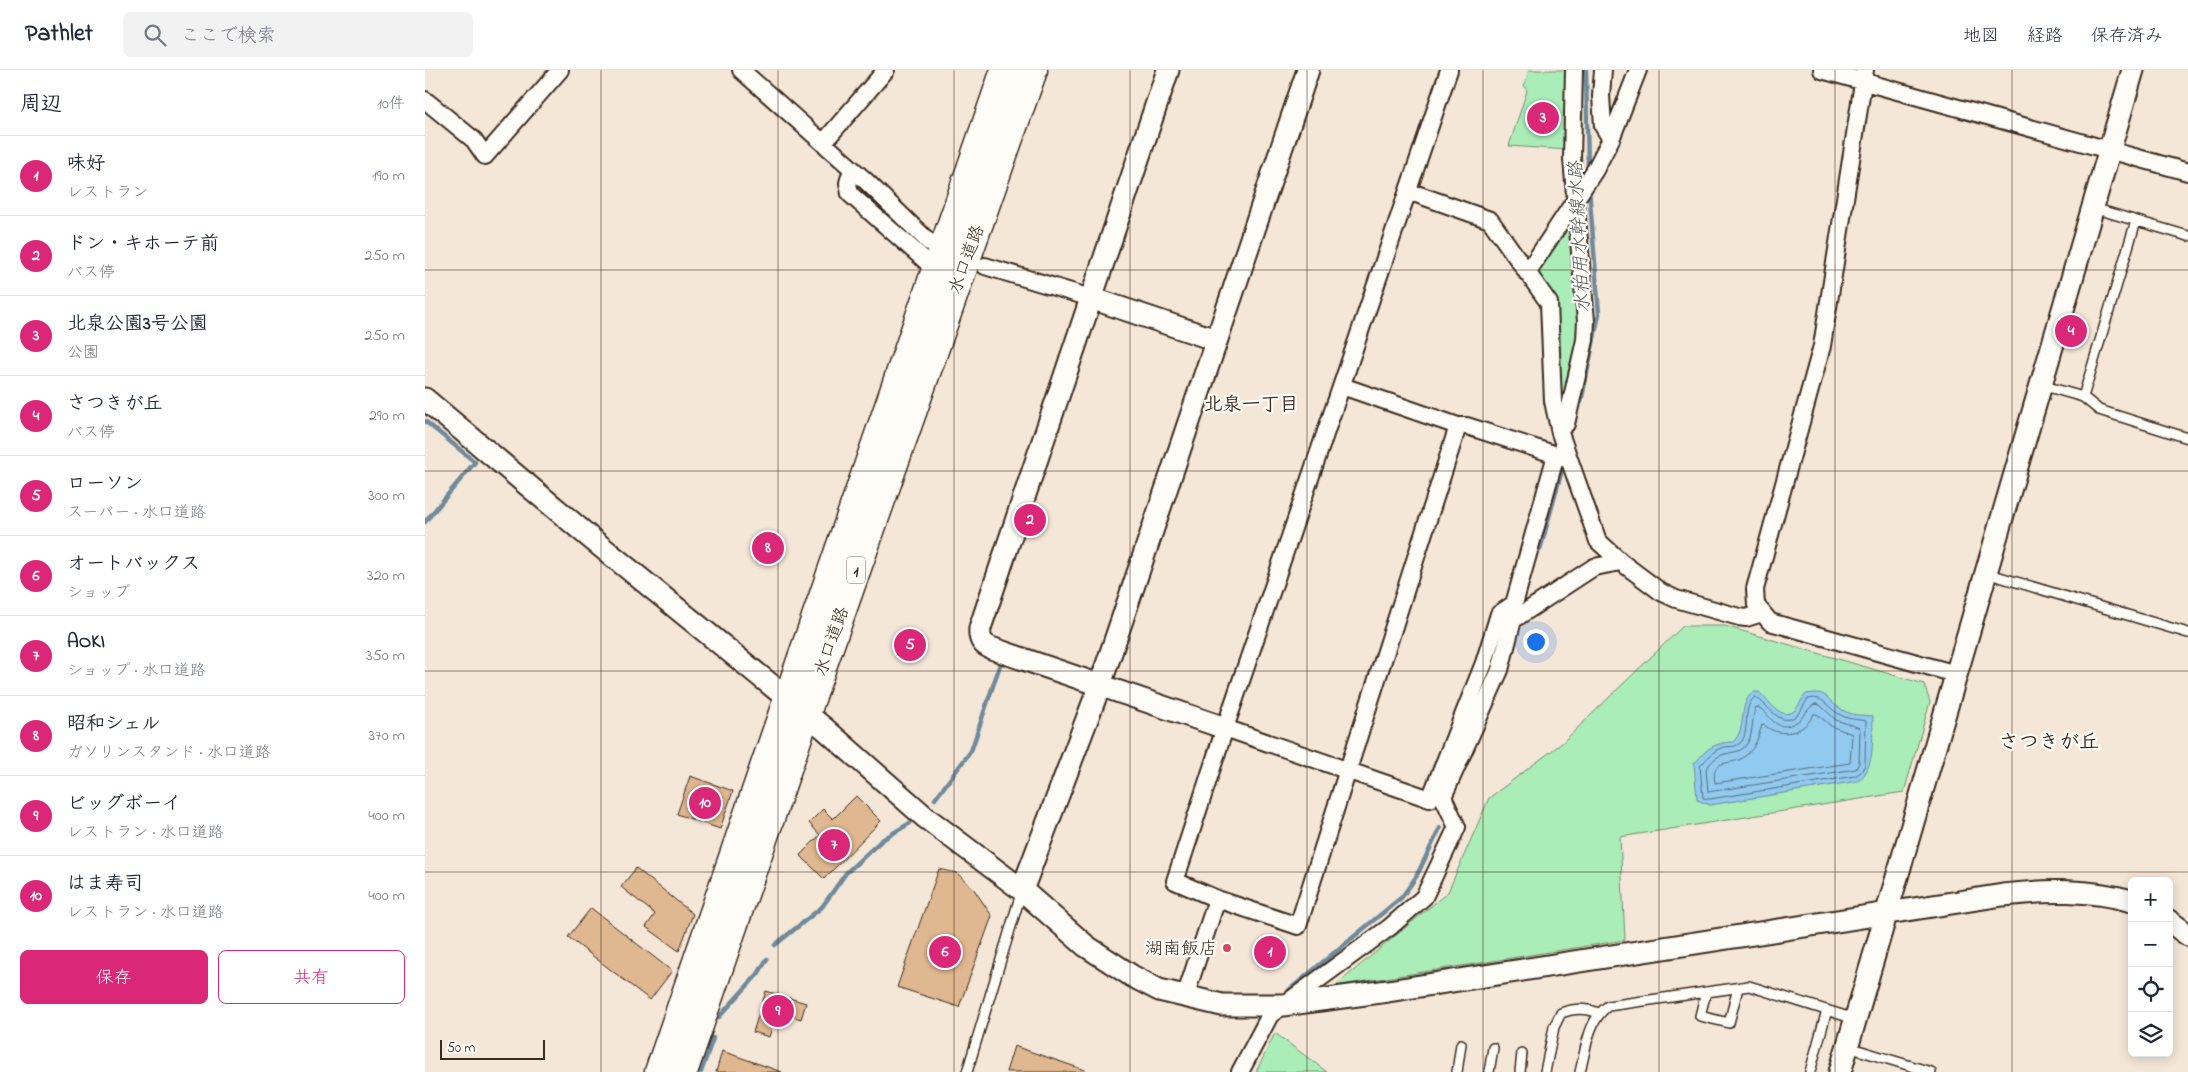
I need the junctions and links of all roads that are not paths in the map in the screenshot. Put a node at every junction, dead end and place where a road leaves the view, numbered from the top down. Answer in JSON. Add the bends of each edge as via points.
{"nodes":[{"id":1,"x":560,"y":70,"type":"edge"},
{"id":2,"x":741,"y":70,"type":"edge"},
{"id":3,"x":885,"y":70,"type":"edge"},
{"id":4,"x":1005,"y":70,"type":"edge"},
{"id":5,"x":1033,"y":70,"type":"edge"},
{"id":6,"x":1168,"y":70,"type":"edge"},
{"id":7,"x":1308,"y":70,"type":"edge"},
{"id":8,"x":1449,"y":70,"type":"edge"},
{"id":9,"x":1574,"y":70,"type":"edge"},
{"id":10,"x":1603,"y":70,"type":"edge"},
{"id":11,"x":1638,"y":70,"type":"edge"},
{"id":12,"x":1822,"y":70,"type":"edge"},
{"id":13,"x":2133,"y":70,"type":"edge"},
{"id":14,"x":1864,"y":76,"type":"edge"},
{"id":15,"x":425,"y":100,"type":"edge"},
{"id":16,"x":1611,"y":139,"type":"junction"},
{"id":17,"x":823,"y":143,"type":"junction"},
{"id":18,"x":2109,"y":149,"type":"junction"},
{"id":19,"x":852,"y":169,"type":"junction"},
{"id":20,"x":2188,"y":172,"type":"edge"},
{"id":21,"x":1408,"y":191,"type":"junction"},
{"id":22,"x":1579,"y":193,"type":"junction"},
{"id":23,"x":2093,"y":208,"type":"junction"},
{"id":24,"x":2136,"y":221,"type":"junction"},
{"id":25,"x":2188,"y":236,"type":"edge"},
{"id":26,"x":929,"y":242,"type":"dead end"},
{"id":27,"x":985,"y":266,"type":"dead end"},
{"id":28,"x":936,"y":270,"type":"junction"},
{"id":29,"x":1527,"y":273,"type":"junction"},
{"id":30,"x":1091,"y":298,"type":"junction"},
{"id":31,"x":1217,"y":340,"type":"junction"},
{"id":32,"x":2041,"y":385,"type":"junction"},
{"id":33,"x":1342,"y":386,"type":"junction"},
{"id":34,"x":2083,"y":397,"type":"junction"},
{"id":35,"x":425,"y":399,"type":"edge"},
{"id":36,"x":1459,"y":426,"type":"junction"},
{"id":37,"x":1559,"y":429,"type":"junction"},
{"id":38,"x":2188,"y":438,"type":"edge"},
{"id":39,"x":1562,"y":457,"type":"junction"},
{"id":40,"x":1621,"y":562,"type":"junction"},
{"id":41,"x":1986,"y":574,"type":"junction"},
{"id":42,"x":1762,"y":613,"type":"junction"},
{"id":43,"x":1503,"y":627,"type":"junction"},
{"id":44,"x":2188,"y":633,"type":"edge"},
{"id":45,"x":1956,"y":674,"type":"junction"},
{"id":46,"x":1100,"y":685,"type":"junction"},
{"id":47,"x":797,"y":706,"type":"junction"},
{"id":48,"x":1225,"y":728,"type":"junction"},
{"id":49,"x":1349,"y":770,"type":"junction"},
{"id":50,"x":1022,"y":890,"type":"junction"},
{"id":51,"x":1217,"y":899,"type":"junction"},
{"id":52,"x":2128,"y":900,"type":"edge"},
{"id":53,"x":1886,"y":912,"type":"junction"},
{"id":54,"x":2170,"y":922,"type":"edge"},
{"id":55,"x":2188,"y":934,"type":"edge"},
{"id":56,"x":1738,"y":988,"type":"junction"},
{"id":57,"x":1706,"y":992,"type":"junction"},
{"id":58,"x":1185,"y":997,"type":"junction"},
{"id":59,"x":1283,"y":1005,"type":"junction"},
{"id":60,"x":1827,"y":1010,"type":"junction"},
{"id":61,"x":1599,"y":1013,"type":"junction"},
{"id":62,"x":1855,"y":1019,"type":"junction"},
{"id":63,"x":1461,"y":1044,"type":"dead end"},
{"id":64,"x":1847,"y":1046,"type":"junction"},
{"id":65,"x":1493,"y":1048,"type":"dead end"},
{"id":66,"x":1522,"y":1053,"type":"dead end"},
{"id":67,"x":659,"y":1072,"type":"edge"},
{"id":68,"x":683,"y":1072,"type":"edge"},
{"id":69,"x":967,"y":1072,"type":"edge"},
{"id":70,"x":1240,"y":1072,"type":"edge"},
{"id":71,"x":1457,"y":1072,"type":"edge"},
{"id":72,"x":1489,"y":1072,"type":"edge"},
{"id":73,"x":1520,"y":1072,"type":"edge"},
{"id":74,"x":1545,"y":1072,"type":"edge"},
{"id":75,"x":1580,"y":1072,"type":"edge"},
{"id":76,"x":1809,"y":1072,"type":"edge"},
{"id":77,"x":1840,"y":1072,"type":"edge"},
{"id":78,"x":1931,"y":1072,"type":"edge"}],
"edges":[{"from":1,"to":15,"type":"street","via":[[485,156],[474,140]]},
{"from":2,"to":17,"type":"street"},
{"from":3,"to":17,"type":"street"},
{"from":4,"to":28,"type":"highway","name":"水口道路","number":"1"},
{"from":5,"to":47,"type":"highway","name":"水口道路","number":"1"},
{"from":6,"to":30,"type":"street"},
{"from":7,"to":31,"type":"street"},
{"from":8,"to":21,"type":"street"},
{"from":9,"to":22,"type":"street","via":[[1572,159]]},
{"from":10,"to":16,"type":"street","via":[[1603,126]]},
{"from":11,"to":16,"type":"street"},
{"from":12,"to":14,"type":"street"},
{"from":13,"to":18,"type":"street"},
{"from":14,"to":18,"type":"street"},
{"from":14,"to":42,"type":"street","via":[[1822,346],[1755,588],[1756,605]]},
{"from":16,"to":22,"type":"street"},
{"from":17,"to":19,"type":"street"},
{"from":18,"to":20,"type":"street"},
{"from":18,"to":23,"type":"street"},
{"from":19,"to":26,"type":"street"},
{"from":19,"to":28,"type":"street","via":[[848,184],[850,194]]},
{"from":21,"to":29,"type":"street","via":[[1490,220]]},
{"from":21,"to":33,"type":"street"},
{"from":22,"to":29,"type":"street"},
{"from":22,"to":37,"type":"street","via":[[1585,340],[1566,424]]},
{"from":23,"to":24,"type":"lane"},
{"from":23,"to":32,"type":"street"},
{"from":24,"to":25,"type":"lane"},
{"from":24,"to":34,"type":"lane"},
{"from":27,"to":30,"type":"street"},
{"from":28,"to":47,"type":"highway","name":"水口道路","number":"1"},
{"from":29,"to":37,"type":"street","via":[[1549,303],[1553,401]]},
{"from":30,"to":31,"type":"street"},
{"from":30,"to":46,"type":"street","via":[[980,636],[981,642],[991,648]]},
{"from":31,"to":46,"type":"street"},
{"from":32,"to":34,"type":"lane"},
{"from":32,"to":41,"type":"street"},
{"from":33,"to":36,"type":"street"},
{"from":33,"to":48,"type":"street"},
{"from":34,"to":38,"type":"lane","via":[[2099,410]]},
{"from":35,"to":47,"type":"street"},
{"from":36,"to":39,"type":"street"},
{"from":36,"to":49,"type":"street"},
{"from":37,"to":39,"type":"street"},
{"from":39,"to":40,"type":"street","via":[[1598,541]]},
{"from":39,"to":43,"type":"street","via":[[1514,604],[1499,614]]},
{"from":40,"to":42,"type":"street","via":[[1645,582],[1676,599],[1739,617]]},
{"from":40,"to":43,"type":"street","via":[[1594,567]]},
{"from":41,"to":44,"type":"lane"},
{"from":41,"to":45,"type":"street"},
{"from":42,"to":45,"type":"street","via":[[1770,622]]},
{"from":43,"to":49,"type":"street","via":[[1484,663],[1430,799]]},
{"from":43,"to":59,"type":"street","via":[[1500,670],[1443,797],[1457,827],[1424,897],[1390,927]]},
{"from":45,"to":53,"type":"street"},
{"from":46,"to":48,"type":"street"},
{"from":46,"to":50,"type":"street"},
{"from":47,"to":50,"type":"street","via":[[925,817]]},
{"from":47,"to":67,"type":"highway","name":"水口道路","number":"1"},
{"from":47,"to":68,"type":"highway","name":"水口道路","number":"1"},
{"from":48,"to":49,"type":"street"},
{"from":48,"to":51,"type":"street","via":[[1175,881]]},
{"from":49,"to":51,"type":"street","via":[[1298,926]]},
{"from":50,"to":58,"type":"street","via":[[1086,946],[1131,976],[1159,990]]},
{"from":50,"to":69,"type":"lane"},
{"from":51,"to":58,"type":"street"},
{"from":52,"to":53,"type":"street","via":[[2079,891],[2042,890]]},
{"from":53,"to":59,"type":"street"},
{"from":53,"to":62,"type":"street"},
{"from":54,"to":55,"type":"street"},
{"from":56,"to":57,"type":"lane"},
{"from":56,"to":57,"type":"lane","via":[[1729,1022],[1700,1016]]},
{"from":56,"to":60,"type":"lane","via":[[1749,986]]},
{"from":57,"to":61,"type":"lane","via":[[1608,1006]]},
{"from":58,"to":59,"type":"street","via":[[1222,1005]]},
{"from":59,"to":70,"type":"street","via":[[1270,1016]]},
{"from":60,"to":62,"type":"lane"},
{"from":60,"to":76,"type":"lane"},
{"from":61,"to":74,"type":"lane","via":[[1587,1009],[1561,1014],[1554,1027]]},
{"from":61,"to":75,"type":"lane"},
{"from":62,"to":64,"type":"street"},
{"from":63,"to":71,"type":"lane"},
{"from":64,"to":77,"type":"street"},
{"from":64,"to":78,"type":"lane"},
{"from":65,"to":72,"type":"lane"},
{"from":66,"to":73,"type":"lane"}]}
